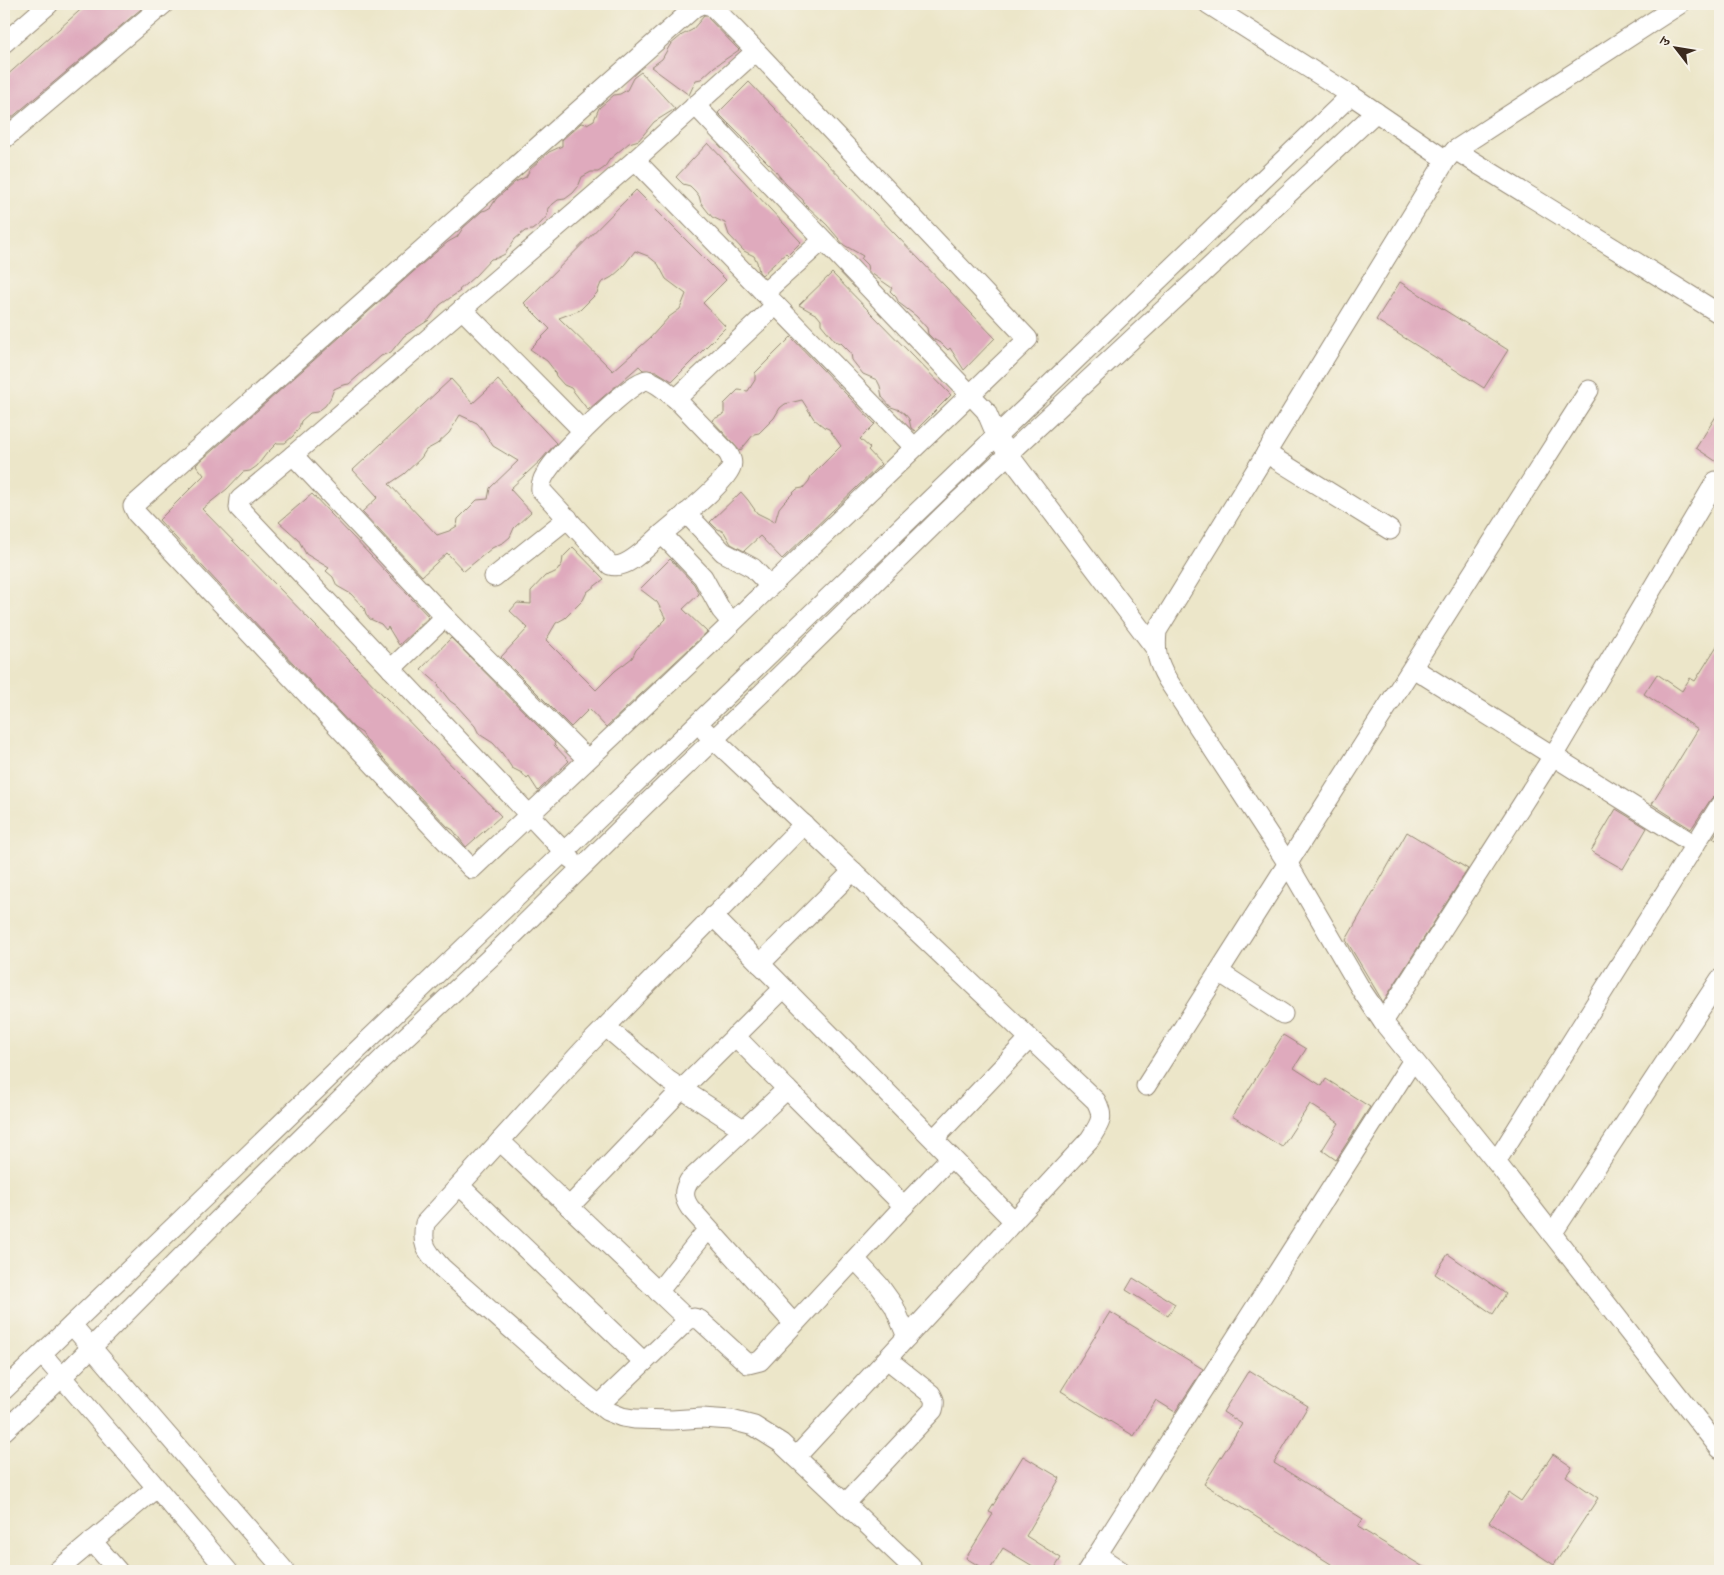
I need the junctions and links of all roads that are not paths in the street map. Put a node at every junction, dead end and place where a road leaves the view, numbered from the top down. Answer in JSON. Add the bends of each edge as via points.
{"nodes":[{"id":1,"x":49,"y":4,"type":"edge"},
{"id":2,"x":164,"y":4,"type":"edge"},
{"id":3,"x":703,"y":4,"type":"edge"},
{"id":4,"x":1208,"y":4,"type":"edge"},
{"id":5,"x":1680,"y":4,"type":"edge"},
{"id":6,"x":4,"y":43,"type":"edge"},
{"id":7,"x":756,"y":51,"type":"junction"},
{"id":8,"x":1351,"y":95,"type":"junction"},
{"id":9,"x":694,"y":105,"type":"junction"},
{"id":10,"x":1376,"y":112,"type":"junction"},
{"id":11,"x":4,"y":138,"type":"edge"},
{"id":12,"x":1451,"y":155,"type":"junction"},
{"id":13,"x":635,"y":160,"type":"junction"},
{"id":14,"x":823,"y":240,"type":"junction"},
{"id":15,"x":770,"y":299,"type":"junction"},
{"id":16,"x":462,"y":309,"type":"junction"},
{"id":17,"x":1720,"y":314,"type":"edge"},
{"id":18,"x":1589,"y":390,"type":"dead end"},
{"id":19,"x":970,"y":394,"type":"junction"},
{"id":20,"x":676,"y":399,"type":"junction"},
{"id":21,"x":583,"y":431,"type":"junction"},
{"id":22,"x":997,"y":437,"type":"junction"},
{"id":23,"x":914,"y":447,"type":"junction"},
{"id":24,"x":1266,"y":453,"type":"junction"},
{"id":25,"x":293,"y":455,"type":"junction"},
{"id":26,"x":1009,"y":455,"type":"junction"},
{"id":27,"x":1716,"y":481,"type":"dead end"},
{"id":28,"x":686,"y":513,"type":"junction"},
{"id":29,"x":568,"y":518,"type":"junction"},
{"id":30,"x":1390,"y":530,"type":"dead end"},
{"id":31,"x":662,"y":534,"type":"junction"},
{"id":32,"x":494,"y":577,"type":"dead end"},
{"id":33,"x":770,"y":586,"type":"junction"},
{"id":34,"x":445,"y":616,"type":"junction"},
{"id":35,"x":732,"y":623,"type":"junction"},
{"id":36,"x":1155,"y":648,"type":"junction"},
{"id":37,"x":1413,"y":668,"type":"junction"},
{"id":38,"x":392,"y":669,"type":"junction"},
{"id":39,"x":698,"y":723,"type":"junction"},
{"id":40,"x":714,"y":739,"type":"junction"},
{"id":41,"x":1553,"y":756,"type":"junction"},
{"id":42,"x":587,"y":759,"type":"junction"},
{"id":43,"x":1720,"y":805,"type":"edge"},
{"id":44,"x":529,"y":815,"type":"junction"},
{"id":45,"x":804,"y":824,"type":"junction"},
{"id":46,"x":1695,"y":846,"type":"junction"},
{"id":47,"x":563,"y":852,"type":"junction"},
{"id":48,"x":1288,"y":864,"type":"junction"},
{"id":49,"x":581,"y":869,"type":"junction"},
{"id":50,"x":853,"y":871,"type":"junction"},
{"id":51,"x":713,"y":916,"type":"junction"},
{"id":52,"x":760,"y":964,"type":"junction"},
{"id":53,"x":1219,"y":972,"type":"junction"},
{"id":54,"x":1720,"y":979,"type":"edge"},
{"id":55,"x":784,"y":988,"type":"junction"},
{"id":56,"x":1283,"y":1014,"type":"dead end"},
{"id":57,"x":1383,"y":1022,"type":"junction"},
{"id":58,"x":606,"y":1027,"type":"junction"},
{"id":59,"x":735,"y":1036,"type":"junction"},
{"id":60,"x":1029,"y":1038,"type":"junction"},
{"id":61,"x":1413,"y":1060,"type":"junction"},
{"id":62,"x":1146,"y":1086,"type":"dead end"},
{"id":63,"x":682,"y":1089,"type":"junction"},
{"id":64,"x":787,"y":1089,"type":"junction"},
{"id":65,"x":743,"y":1129,"type":"junction"},
{"id":66,"x":934,"y":1139,"type":"junction"},
{"id":67,"x":500,"y":1141,"type":"junction"},
{"id":68,"x":951,"y":1157,"type":"junction"},
{"id":69,"x":1496,"y":1162,"type":"junction"},
{"id":70,"x":460,"y":1186,"type":"junction"},
{"id":71,"x":569,"y":1206,"type":"junction"},
{"id":72,"x":904,"y":1206,"type":"junction"},
{"id":73,"x":1014,"y":1221,"type":"junction"},
{"id":74,"x":708,"y":1228,"type":"junction"},
{"id":75,"x":1552,"y":1234,"type":"junction"},
{"id":76,"x":854,"y":1259,"type":"junction"},
{"id":77,"x":658,"y":1292,"type":"junction"},
{"id":78,"x":688,"y":1320,"type":"junction"},
{"id":79,"x":794,"y":1324,"type":"junction"},
{"id":80,"x":72,"y":1325,"type":"junction"},
{"id":81,"x":907,"y":1337,"type":"junction"},
{"id":82,"x":92,"y":1347,"type":"junction"},
{"id":83,"x":42,"y":1354,"type":"junction"},
{"id":84,"x":887,"y":1359,"type":"junction"},
{"id":85,"x":644,"y":1362,"type":"junction"},
{"id":86,"x":62,"y":1377,"type":"junction"},
{"id":87,"x":5,"y":1387,"type":"edge"},
{"id":88,"x":599,"y":1405,"type":"junction"},
{"id":89,"x":4,"y":1431,"type":"edge"},
{"id":90,"x":1720,"y":1449,"type":"edge"},
{"id":91,"x":796,"y":1457,"type":"junction"},
{"id":92,"x":156,"y":1488,"type":"junction"},
{"id":93,"x":845,"y":1504,"type":"junction"},
{"id":94,"x":92,"y":1542,"type":"junction"},
{"id":95,"x":1092,"y":1563,"type":"edge"},
{"id":96,"x":911,"y":1566,"type":"dead end"},
{"id":97,"x":57,"y":1571,"type":"edge"},
{"id":98,"x":118,"y":1571,"type":"edge"},
{"id":99,"x":228,"y":1571,"type":"edge"},
{"id":100,"x":285,"y":1571,"type":"edge"},
{"id":101,"x":1121,"y":1571,"type":"edge"}],
"edges":[{"from":1,"to":6,"type":"street"},
{"from":2,"to":11,"type":"street"},
{"from":3,"to":7,"type":"street","via":[[712,6]]},
{"from":3,"to":44,"type":"street","via":[[695,6],[133,506],[137,514],[470,868],[474,868]]},
{"from":4,"to":8,"type":"street"},
{"from":5,"to":12,"type":"street"},
{"from":7,"to":9,"type":"street"},
{"from":7,"to":19,"type":"street","via":[[1028,339]]},
{"from":8,"to":10,"type":"street"},
{"from":8,"to":22,"type":"street"},
{"from":9,"to":13,"type":"street"},
{"from":9,"to":14,"type":"street"},
{"from":10,"to":12,"type":"street"},
{"from":10,"to":26,"type":"street"},
{"from":12,"to":17,"type":"street"},
{"from":12,"to":24,"type":"street"},
{"from":13,"to":15,"type":"street"},
{"from":13,"to":16,"type":"street"},
{"from":14,"to":15,"type":"street"},
{"from":14,"to":19,"type":"street"},
{"from":15,"to":20,"type":"street"},
{"from":15,"to":23,"type":"street"},
{"from":16,"to":21,"type":"street"},
{"from":16,"to":25,"type":"street"},
{"from":18,"to":37,"type":"street"},
{"from":19,"to":22,"type":"street","via":[[986,412]]},
{"from":19,"to":23,"type":"street"},
{"from":20,"to":21,"type":"street","via":[[656,384],[643,380]]},
{"from":20,"to":28,"type":"street","via":[[728,453],[732,465],[714,488]]},
{"from":21,"to":29,"type":"street","via":[[562,452],[540,485]]},
{"from":22,"to":26,"type":"street"},
{"from":22,"to":39,"type":"street"},
{"from":23,"to":33,"type":"street"},
{"from":24,"to":30,"type":"street"},
{"from":24,"to":36,"type":"street","via":[[1157,631]]},
{"from":25,"to":34,"type":"street"},
{"from":25,"to":38,"type":"street","via":[[240,499],[239,508]]},
{"from":26,"to":36,"type":"street"},
{"from":26,"to":40,"type":"street"},
{"from":27,"to":41,"type":"street"},
{"from":28,"to":31,"type":"street"},
{"from":28,"to":33,"type":"street","via":[[723,552],[753,568]]},
{"from":29,"to":31,"type":"street","via":[[610,565],[616,567],[636,557]]},
{"from":29,"to":32,"type":"street"},
{"from":31,"to":35,"type":"street","via":[[703,578]]},
{"from":33,"to":35,"type":"street"},
{"from":34,"to":38,"type":"street"},
{"from":34,"to":42,"type":"street"},
{"from":35,"to":42,"type":"street"},
{"from":36,"to":48,"type":"street","via":[[1158,662],[1168,679]]},
{"from":37,"to":41,"type":"street"},
{"from":37,"to":48,"type":"street"},
{"from":38,"to":44,"type":"street"},
{"from":39,"to":40,"type":"street"},
{"from":39,"to":47,"type":"street"},
{"from":40,"to":45,"type":"street"},
{"from":40,"to":49,"type":"street"},
{"from":41,"to":46,"type":"street"},
{"from":41,"to":57,"type":"street"},
{"from":42,"to":44,"type":"street"},
{"from":43,"to":46,"type":"street"},
{"from":44,"to":47,"type":"street"},
{"from":45,"to":50,"type":"street"},
{"from":45,"to":51,"type":"street"},
{"from":46,"to":69,"type":"street"},
{"from":47,"to":49,"type":"street"},
{"from":47,"to":80,"type":"street"},
{"from":48,"to":53,"type":"street"},
{"from":48,"to":57,"type":"street"},
{"from":49,"to":82,"type":"street","via":[[342,1098]]},
{"from":50,"to":52,"type":"street"},
{"from":50,"to":60,"type":"street"},
{"from":51,"to":52,"type":"street"},
{"from":51,"to":58,"type":"street"},
{"from":52,"to":55,"type":"street"},
{"from":53,"to":56,"type":"street"},
{"from":53,"to":62,"type":"street"},
{"from":54,"to":75,"type":"street"},
{"from":55,"to":59,"type":"street"},
{"from":55,"to":66,"type":"street"},
{"from":57,"to":61,"type":"street"},
{"from":58,"to":63,"type":"street"},
{"from":58,"to":67,"type":"street"},
{"from":59,"to":63,"type":"street"},
{"from":59,"to":64,"type":"street"},
{"from":60,"to":66,"type":"street"},
{"from":60,"to":73,"type":"street","via":[[1096,1101],[1101,1112],[1100,1122],[1090,1139]]},
{"from":61,"to":69,"type":"street"},
{"from":61,"to":95,"type":"street"},
{"from":63,"to":65,"type":"street"},
{"from":63,"to":71,"type":"street"},
{"from":64,"to":65,"type":"street"},
{"from":64,"to":72,"type":"street"},
{"from":65,"to":74,"type":"street","via":[[685,1188],[686,1202]]},
{"from":66,"to":68,"type":"street"},
{"from":67,"to":70,"type":"street"},
{"from":67,"to":71,"type":"street"},
{"from":68,"to":72,"type":"street"},
{"from":68,"to":73,"type":"street"},
{"from":69,"to":75,"type":"street"},
{"from":70,"to":85,"type":"street"},
{"from":70,"to":88,"type":"street","via":[[425,1223],[426,1249],[442,1268]]},
{"from":71,"to":77,"type":"street"},
{"from":72,"to":76,"type":"street"},
{"from":73,"to":81,"type":"street"},
{"from":74,"to":77,"type":"street"},
{"from":74,"to":79,"type":"street"},
{"from":75,"to":90,"type":"street"},
{"from":76,"to":79,"type":"street"},
{"from":76,"to":81,"type":"street","via":[[894,1306]]},
{"from":77,"to":78,"type":"street"},
{"from":78,"to":79,"type":"street","via":[[700,1320],[748,1364],[760,1361]]},
{"from":78,"to":85,"type":"street"},
{"from":80,"to":82,"type":"street"},
{"from":80,"to":83,"type":"street"},
{"from":81,"to":84,"type":"street"},
{"from":82,"to":86,"type":"street"},
{"from":82,"to":100,"type":"street"},
{"from":83,"to":86,"type":"street"},
{"from":83,"to":87,"type":"street"},
{"from":84,"to":91,"type":"street"},
{"from":84,"to":93,"type":"street","via":[[931,1394],[935,1404],[933,1410]]},
{"from":85,"to":88,"type":"street"},
{"from":86,"to":89,"type":"street"},
{"from":86,"to":92,"type":"street"},
{"from":88,"to":91,"type":"street","via":[[607,1411],[634,1419],[702,1418],[754,1426]]},
{"from":91,"to":93,"type":"street"},
{"from":92,"to":94,"type":"street"},
{"from":92,"to":99,"type":"street"},
{"from":93,"to":96,"type":"street"},
{"from":94,"to":97,"type":"street"},
{"from":94,"to":98,"type":"street"},
{"from":95,"to":101,"type":"street"}]}
